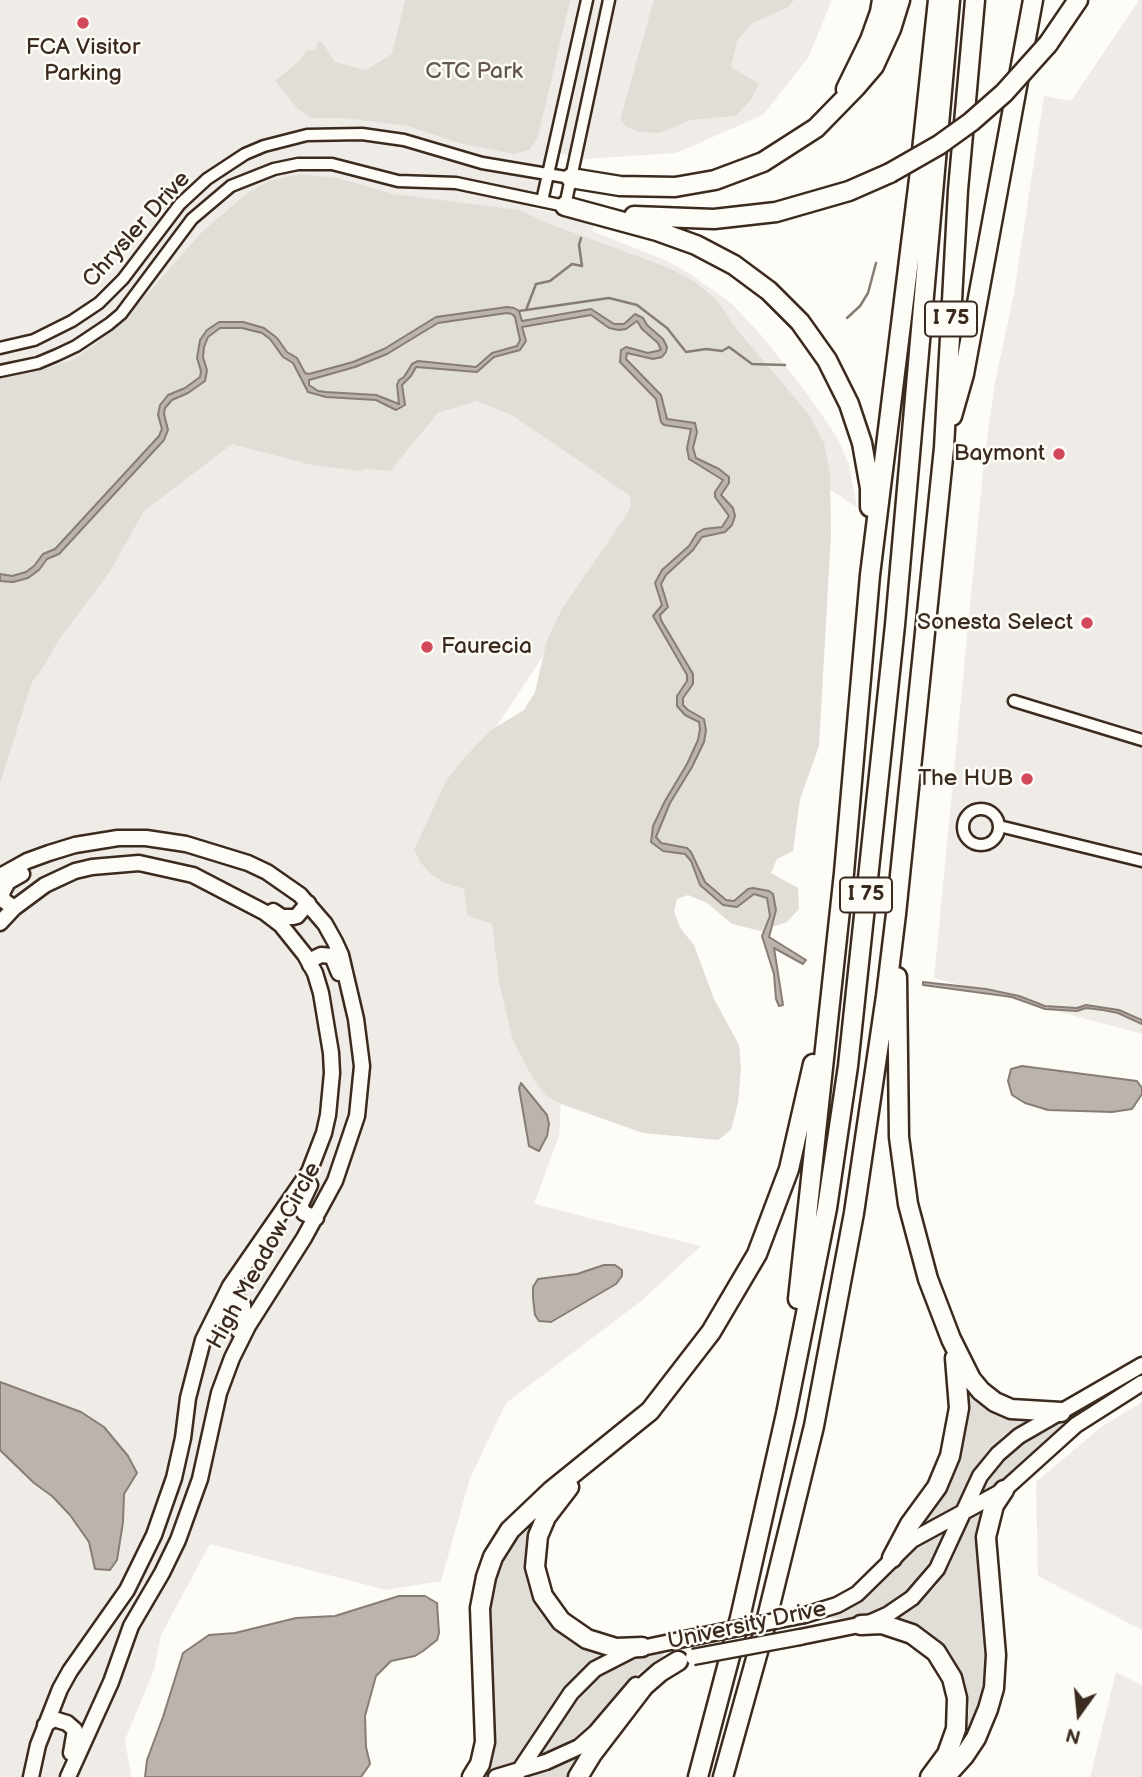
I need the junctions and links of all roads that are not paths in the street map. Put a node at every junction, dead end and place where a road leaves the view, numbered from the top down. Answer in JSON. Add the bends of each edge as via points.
{"nodes":[{"id":1,"x":587,"y":0,"type":"edge"},
{"id":2,"x":609,"y":0,"type":"edge"},
{"id":3,"x":882,"y":0,"type":"edge"},
{"id":4,"x":901,"y":0,"type":"edge"},
{"id":5,"x":938,"y":0,"type":"edge"},
{"id":6,"x":950,"y":0,"type":"edge"},
{"id":7,"x":975,"y":0,"type":"edge"},
{"id":8,"x":1033,"y":0,"type":"edge"},
{"id":9,"x":1078,"y":0,"type":"edge"},
{"id":10,"x":838,"y":105,"type":"junction"},
{"id":11,"x":548,"y":175,"type":"junction"},
{"id":12,"x":571,"y":178,"type":"junction"},
{"id":13,"x":542,"y":201,"type":"junction"},
{"id":14,"x":565,"y":206,"type":"junction"},
{"id":15,"x":0,"y":348,"type":"edge"},
{"id":16,"x":0,"y":371,"type":"edge"},
{"id":17,"x":944,"y":448,"type":"junction"},
{"id":18,"x":870,"y":575,"type":"junction"},
{"id":19,"x":1014,"y":701,"type":"dead end"},
{"id":20,"x":1142,"y":740,"type":"edge"},
{"id":21,"x":999,"y":826,"type":"dead end"},
{"id":22,"x":75,"y":845,"type":"junction"},
{"id":23,"x":1142,"y":861,"type":"edge"},
{"id":24,"x":844,"y":873,"type":"junction"},
{"id":25,"x":193,"y":875,"type":"junction"},
{"id":26,"x":0,"y":876,"type":"edge"},
{"id":27,"x":308,"y":904,"type":"junction"},
{"id":28,"x":14,"y":908,"type":"junction"},
{"id":29,"x":896,"y":914,"type":"junction"},
{"id":30,"x":0,"y":923,"type":"edge"},
{"id":31,"x":310,"y":965,"type":"junction"},
{"id":32,"x":360,"y":1040,"type":"junction"},
{"id":33,"x":328,"y":1115,"type":"junction"},
{"id":34,"x":316,"y":1219,"type":"junction"},
{"id":35,"x":225,"y":1296,"type":"junction"},
{"id":36,"x":951,"y":1339,"type":"junction"},
{"id":37,"x":1142,"y":1365,"type":"edge"},
{"id":38,"x":1142,"y":1382,"type":"edge"},
{"id":39,"x":219,"y":1393,"type":"junction"},
{"id":40,"x":1061,"y":1412,"type":"junction"},
{"id":41,"x":786,"y":1414,"type":"junction"},
{"id":42,"x":594,"y":1457,"type":"junction"},
{"id":43,"x":1004,"y":1490,"type":"junction"},
{"id":44,"x":964,"y":1512,"type":"junction"},
{"id":45,"x":892,"y":1558,"type":"junction"},
{"id":46,"x":861,"y":1625,"type":"junction"},
{"id":47,"x":642,"y":1647,"type":"junction"},
{"id":48,"x":686,"y":1659,"type":"junction"},
{"id":49,"x":45,"y":1725,"type":"junction"},
{"id":50,"x":38,"y":1745,"type":"junction"},
{"id":51,"x":517,"y":1773,"type":"edge"},
{"id":52,"x":31,"y":1777,"type":"edge"},
{"id":53,"x":39,"y":1777,"type":"edge"},
{"id":54,"x":61,"y":1777,"type":"edge"},
{"id":55,"x":68,"y":1777,"type":"edge"},
{"id":56,"x":472,"y":1777,"type":"edge"},
{"id":57,"x":496,"y":1777,"type":"edge"},
{"id":58,"x":578,"y":1777,"type":"edge"},
{"id":59,"x":698,"y":1777,"type":"edge"},
{"id":60,"x":723,"y":1777,"type":"edge"},
{"id":61,"x":930,"y":1777,"type":"edge"},
{"id":62,"x":944,"y":1777,"type":"edge"}],
"edges":[{"from":1,"to":11,"type":"street"},
{"from":2,"to":12,"type":"street"},
{"from":3,"to":10,"type":"highway","via":[[870,40]]},
{"from":4,"to":10,"type":"highway","via":[[874,66]]},
{"from":5,"to":18,"type":"highway"},
{"from":6,"to":41,"type":"highway","number":"I 75","via":[[860,968],[827,1208]]},
{"from":7,"to":17,"type":"highway","number":"I 75","via":[[958,190]]},
{"from":8,"to":17,"type":"highway","via":[[964,374]]},
{"from":9,"to":14,"type":"highway","bridge":true,"via":[[1048,44],[971,122],[890,173],[849,191],[749,216],[690,220]]},
{"from":10,"to":12,"type":"highway","via":[[816,128],[784,150],[715,180],[638,188]]},
{"from":11,"to":12,"type":"street","name":"Chrysler Drive"},
{"from":11,"to":13,"type":"street"},
{"from":11,"to":15,"type":"street","name":"Chrysler Drive","via":[[457,157],[404,140],[356,134],[307,135],[264,146],[207,179],[180,204],[99,303],[34,340]]},
{"from":12,"to":14,"type":"street"},
{"from":13,"to":14,"type":"street","name":"Chrysler Drive"},
{"from":13,"to":16,"type":"street","name":"Chrysler Drive","via":[[456,183],[398,181],[332,164],[274,169],[231,186],[211,201],[192,219],[121,314],[94,335],[38,363]]},
{"from":14,"to":18,"type":"highway","via":[[678,237],[712,252],[761,284],[800,322],[827,360],[862,443],[870,488]]},
{"from":17,"to":29,"type":"highway","number":"I 75"},
{"from":18,"to":24,"type":"highway"},
{"from":19,"to":20,"type":"street"},
{"from":21,"to":23,"type":"street"},
{"from":22,"to":26,"type":"street","name":"High Meadow Circle","via":[[27,861]]},
{"from":22,"to":27,"type":"street","name":"High Meadow Circle","via":[[118,838],[186,844],[248,863],[284,883]]},
{"from":22,"to":28,"type":"street","via":[[8,882],[3,900]]},
{"from":24,"to":41,"type":"highway"},
{"from":24,"to":42,"type":"highway","via":[[809,1086],[789,1169],[757,1254],[711,1332],[667,1392]]},
{"from":25,"to":27,"type":"street","via":[[214,876],[288,918],[297,916]]},
{"from":25,"to":28,"type":"street","name":"High Meadow Circle","via":[[139,863],[92,867],[45,885]]},
{"from":25,"to":31,"type":"street","name":"High Meadow Circle","via":[[281,925]]},
{"from":27,"to":32,"type":"street","name":"High Meadow Circle","via":[[341,955]]},
{"from":28,"to":30,"type":"street","name":"High Meadow Circle"},
{"from":29,"to":36,"type":"highway","via":[[899,1137],[905,1186],[921,1257]]},
{"from":29,"to":60,"type":"highway","number":"I 75","via":[[854,1213],[814,1426]]},
{"from":31,"to":32,"type":"street","via":[[321,955],[332,956],[351,1027]]},
{"from":31,"to":33,"type":"street","name":"High Meadow Circle","via":[[321,992],[331,1052]]},
{"from":32,"to":34,"type":"street","name":"High Meadow Circle","via":[[357,1116],[342,1165]]},
{"from":33,"to":34,"type":"street","via":[[331,1138],[300,1206]]},
{"from":33,"to":35,"type":"street","name":"High Meadow Circle","via":[[309,1172]]},
{"from":34,"to":39,"type":"street","name":"High Meadow Circle","via":[[248,1326]]},
{"from":35,"to":39,"type":"street","via":[[243,1305],[244,1316],[216,1380]]},
{"from":35,"to":49,"type":"street","name":"High Meadow Circle","via":[[197,1360],[179,1460],[154,1535],[127,1590],[70,1671]]},
{"from":36,"to":40,"type":"highway","via":[[971,1379],[995,1402],[1022,1410]]},
{"from":36,"to":45,"type":"highway","via":[[959,1397],[954,1443],[937,1486]]},
{"from":37,"to":40,"type":"street","name":"University Drive"},
{"from":38,"to":43,"type":"street","name":"University Drive","via":[[1076,1425]]},
{"from":39,"to":55,"type":"street","name":"High Meadow Circle","via":[[200,1479],[178,1540],[131,1626]]},
{"from":40,"to":44,"type":"street","name":"University Drive","via":[[998,1454],[980,1476]]},
{"from":41,"to":59,"type":"highway","number":"I 75"},
{"from":42,"to":47,"type":"highway","via":[[546,1517],[536,1546],[537,1576],[548,1605],[578,1634],[607,1646]]},
{"from":42,"to":56,"type":"highway","via":[[518,1523],[489,1567],[481,1608],[485,1742]]},
{"from":43,"to":44,"type":"street","name":"University Drive"},
{"from":43,"to":62,"type":"highway","via":[[993,1505],[986,1537],[996,1655],[994,1688],[976,1738]]},
{"from":44,"to":45,"type":"street","name":"University Drive","via":[[920,1534]]},
{"from":44,"to":46,"type":"street","name":"University Drive","via":[[943,1559],[922,1589],[902,1607]]},
{"from":45,"to":47,"type":"street","name":"University Drive","bridge":true,"via":[[857,1594],[828,1609]]},
{"from":46,"to":48,"type":"street","name":"University Drive","bridge":true},
{"from":46,"to":61,"type":"highway","via":[[892,1626],[921,1639],[952,1678],[956,1728],[947,1755]]},
{"from":47,"to":51,"type":"street","name":"University Drive","via":[[611,1659],[578,1684]]},
{"from":48,"to":51,"type":"street","name":"University Drive","via":[[640,1681],[579,1746]]},
{"from":48,"to":58,"type":"highway","via":[[644,1686]]},
{"from":49,"to":50,"type":"street","name":"High Meadow Circle"},
{"from":49,"to":54,"type":"street","via":[[54,1719],[75,1730],[74,1747]]},
{"from":50,"to":52,"type":"street","name":"High Meadow Circle"},
{"from":50,"to":53,"type":"street"},
{"from":51,"to":57,"type":"street","name":"University Drive"}]}
